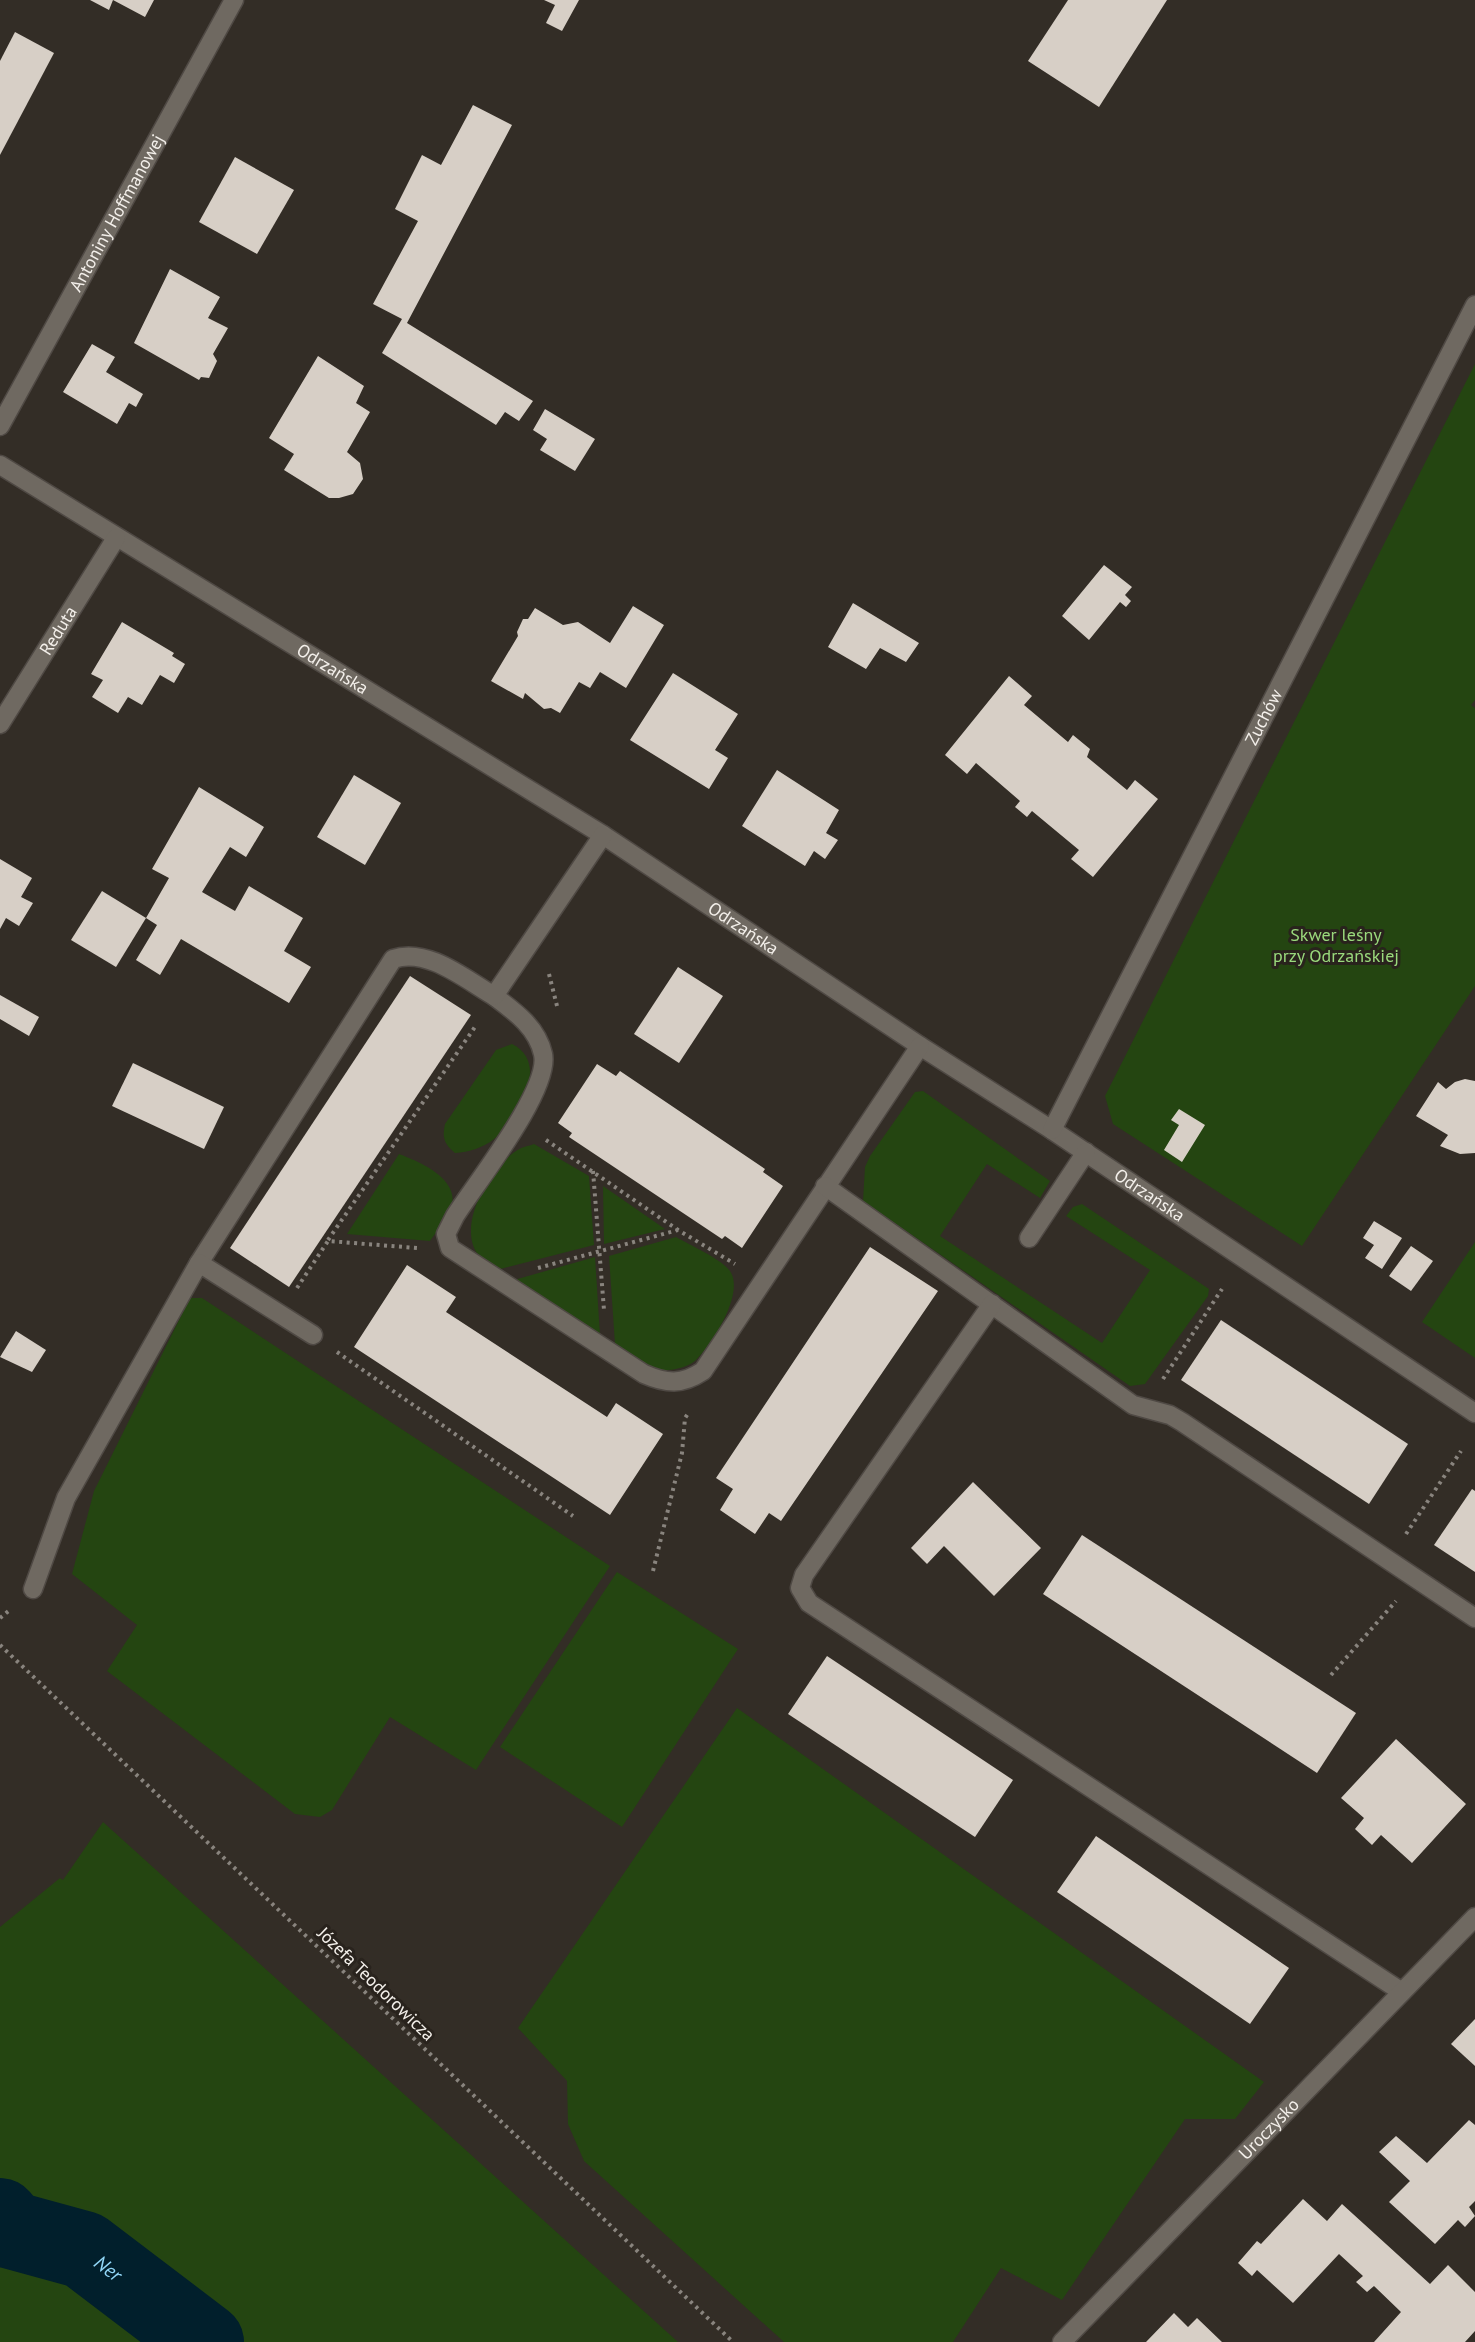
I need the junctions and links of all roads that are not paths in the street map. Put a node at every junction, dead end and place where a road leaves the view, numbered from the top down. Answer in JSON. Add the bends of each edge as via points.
{"nodes":[{"id":1,"x":234,"y":0,"type":"edge"},
{"id":2,"x":1475,"y":305,"type":"edge"},
{"id":3,"x":0,"y":426,"type":"edge"},
{"id":4,"x":0,"y":465,"type":"edge"},
{"id":5,"x":116,"y":538,"type":"junction"},
{"id":6,"x":0,"y":724,"type":"edge"},
{"id":7,"x":603,"y":835,"type":"junction"},
{"id":8,"x":494,"y":996,"type":"junction"},
{"id":9,"x":920,"y":1046,"type":"junction"},
{"id":10,"x":1052,"y":1130,"type":"junction"},
{"id":11,"x":1086,"y":1152,"type":"junction"},
{"id":12,"x":825,"y":1186,"type":"junction"},
{"id":13,"x":1029,"y":1238,"type":"dead end"},
{"id":14,"x":200,"y":1263,"type":"junction"},
{"id":15,"x":992,"y":1304,"type":"junction"},
{"id":16,"x":313,"y":1335,"type":"road end"},
{"id":17,"x":1475,"y":1413,"type":"edge"},
{"id":18,"x":33,"y":1589,"type":"dead end"},
{"id":19,"x":1475,"y":1618,"type":"edge"},
{"id":20,"x":1475,"y":1917,"type":"edge"},
{"id":21,"x":1402,"y":1992,"type":"junction"},
{"id":22,"x":1062,"y":2342,"type":"edge"}],
"edges":[{"from":1,"to":3,"type":"street","name":"Antoniny Hoffmanowej"},
{"from":2,"to":10,"type":"street","name":"Zuchów"},
{"from":4,"to":5,"type":"street","name":"Odrzańska"},
{"from":5,"to":6,"type":"street","name":"Reduta"},
{"from":5,"to":7,"type":"street","name":"Odrzańska"},
{"from":7,"to":8,"type":"street"},
{"from":7,"to":9,"type":"street","name":"Odrzańska"},
{"from":8,"to":12,"type":"street","via":[[527,1023],[543,1054],[544,1070],[517,1122],[454,1216],[446,1234],[450,1248],[644,1374],[674,1384],[703,1371]]},
{"from":8,"to":14,"type":"street","via":[[423,956],[406,954],[393,958]]},
{"from":9,"to":10,"type":"street","name":"Odrzańska"},
{"from":9,"to":12,"type":"street"},
{"from":10,"to":11,"type":"street","name":"Odrzańska"},
{"from":11,"to":13,"type":"street"},
{"from":11,"to":17,"type":"street","name":"Odrzańska"},
{"from":12,"to":15,"type":"street"},
{"from":14,"to":16,"type":"street"},
{"from":14,"to":18,"type":"street","via":[[66,1498]]},
{"from":15,"to":19,"type":"street","via":[[1133,1405],[1182,1422]]},
{"from":15,"to":21,"type":"street","via":[[804,1575],[800,1588],[809,1603]]},
{"from":20,"to":21,"type":"street","name":"Uroczysko"},
{"from":21,"to":22,"type":"street","name":"Uroczysko"}]}
